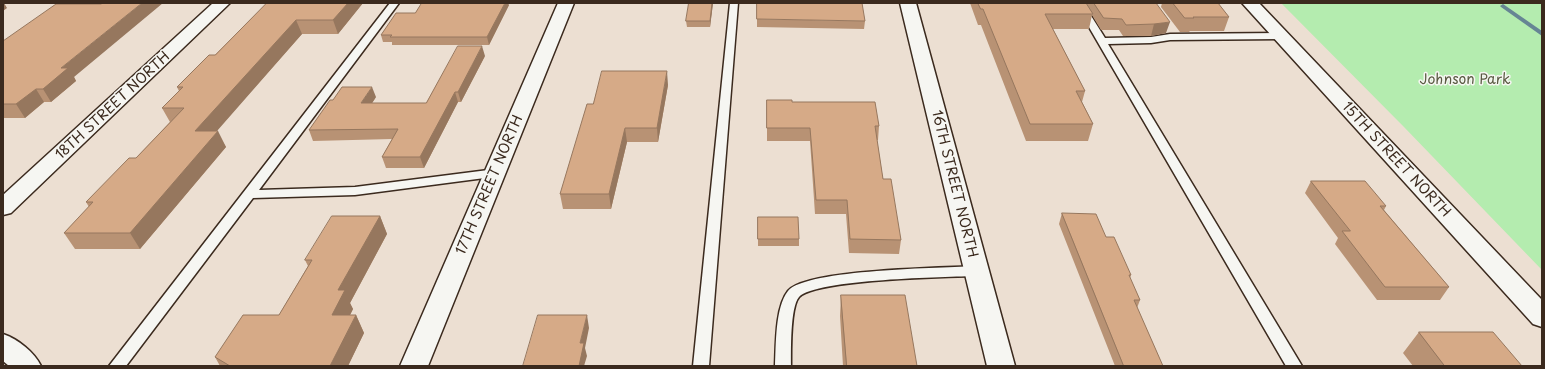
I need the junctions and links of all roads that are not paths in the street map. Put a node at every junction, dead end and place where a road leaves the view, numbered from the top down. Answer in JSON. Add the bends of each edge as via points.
{"nodes":[{"id":1,"x":222,"y":3,"type":"edge"},
{"id":2,"x":394,"y":3,"type":"edge"},
{"id":3,"x":566,"y":3,"type":"edge"},
{"id":4,"x":734,"y":3,"type":"edge"},
{"id":5,"x":908,"y":3,"type":"edge"},
{"id":6,"x":1079,"y":3,"type":"edge"},
{"id":7,"x":1250,"y":3,"type":"edge"},
{"id":8,"x":1168,"y":25,"type":"edge"},
{"id":9,"x":1280,"y":36,"type":"junction"},
{"id":10,"x":1176,"y":37,"type":"junction"},
{"id":11,"x":1102,"y":41,"type":"junction"},
{"id":12,"x":496,"y":173,"type":"junction"},
{"id":13,"x":249,"y":194,"type":"junction"},
{"id":14,"x":3,"y":208,"type":"edge"},
{"id":15,"x":977,"y":271,"type":"junction"},
{"id":16,"x":1542,"y":317,"type":"edge"},
{"id":17,"x":3,"y":345,"type":"edge"},
{"id":18,"x":27,"y":366,"type":"edge"},
{"id":19,"x":117,"y":366,"type":"edge"},
{"id":20,"x":414,"y":366,"type":"edge"},
{"id":21,"x":701,"y":366,"type":"edge"},
{"id":22,"x":783,"y":366,"type":"edge"},
{"id":23,"x":1001,"y":366,"type":"edge"},
{"id":24,"x":1294,"y":366,"type":"edge"}],
"edges":[{"from":1,"to":14,"type":"street","name":"18TH STREET NORTH"},
{"from":2,"to":13,"type":"lane"},
{"from":3,"to":12,"type":"street","name":"17TH STREET NORTH"},
{"from":4,"to":21,"type":"lane"},
{"from":5,"to":15,"type":"street","name":"16TH STREET NORTH"},
{"from":6,"to":11,"type":"lane"},
{"from":7,"to":9,"type":"street","name":"15TH STREET NORTH"},
{"from":8,"to":10,"type":"lane"},
{"from":9,"to":10,"type":"lane"},
{"from":9,"to":16,"type":"street","name":"15TH STREET NORTH"},
{"from":10,"to":11,"type":"lane"},
{"from":11,"to":24,"type":"lane"},
{"from":12,"to":13,"type":"lane","via":[[355,191]]},
{"from":12,"to":20,"type":"street","name":"17TH STREET NORTH"},
{"from":13,"to":19,"type":"lane"},
{"from":15,"to":22,"type":"lane","via":[[836,279],[804,286],[793,293],[785,320]]},
{"from":15,"to":23,"type":"street","name":"16TH STREET NORTH"},
{"from":17,"to":18,"type":"street"}]}
